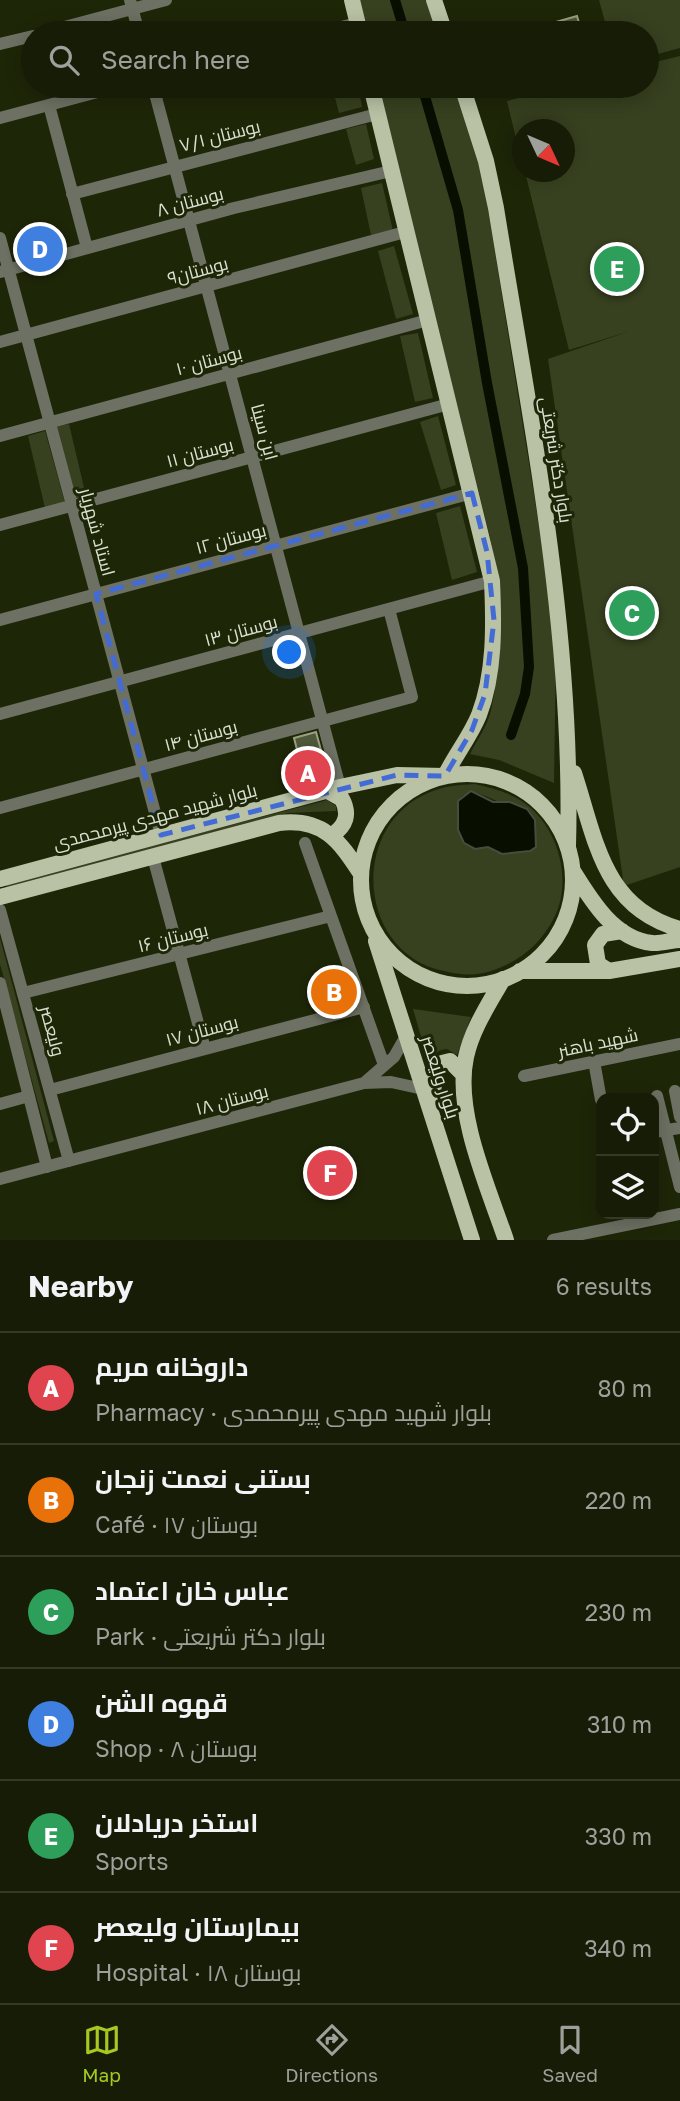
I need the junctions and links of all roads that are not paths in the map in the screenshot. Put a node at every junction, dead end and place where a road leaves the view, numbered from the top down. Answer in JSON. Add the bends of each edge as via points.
{"nodes":[{"id":1,"x":166,"y":0,"type":"edge"},
{"id":2,"x":352,"y":0,"type":"edge"},
{"id":3,"x":434,"y":0,"type":"edge"},
{"id":4,"x":132,"y":4,"type":"edge"},
{"id":5,"x":79,"y":21,"type":"edge"},
{"id":6,"x":356,"y":21,"type":"edge"},
{"id":7,"x":441,"y":21,"type":"edge"},
{"id":8,"x":21,"y":39,"type":"edge"},
{"id":9,"x":0,"y":44,"type":"edge"},
{"id":10,"x":75,"y":98,"type":"edge"},
{"id":11,"x":156,"y":98,"type":"edge"},
{"id":12,"x":374,"y":98,"type":"edge"},
{"id":13,"x":466,"y":98,"type":"edge"},
{"id":14,"x":49,"y":105,"type":"junction"},
{"id":15,"x":377,"y":114,"type":"junction"},
{"id":16,"x":0,"y":118,"type":"edge"},
{"id":17,"x":174,"y":166,"type":"junction"},
{"id":18,"x":391,"y":171,"type":"junction"},
{"id":19,"x":72,"y":194,"type":"junction"},
{"id":20,"x":189,"y":220,"type":"junction"},
{"id":21,"x":405,"y":232,"type":"junction"},
{"id":22,"x":0,"y":238,"type":"edge"},
{"id":23,"x":87,"y":248,"type":"junction"},
{"id":24,"x":4,"y":270,"type":"edge"},
{"id":25,"x":207,"y":286,"type":"junction"},
{"id":26,"x":428,"y":320,"type":"junction"},
{"id":27,"x":26,"y":335,"type":"junction"},
{"id":28,"x":0,"y":342,"type":"edge"},
{"id":29,"x":230,"y":373,"type":"junction"},
{"id":30,"x":449,"y":404,"type":"junction"},
{"id":31,"x":50,"y":422,"type":"junction"},
{"id":32,"x":0,"y":436,"type":"edge"},
{"id":33,"x":252,"y":457,"type":"junction"},
{"id":34,"x":472,"y":493,"type":"junction"},
{"id":35,"x":72,"y":505,"type":"junction"},
{"id":36,"x":0,"y":525,"type":"edge"},
{"id":37,"x":276,"y":545,"type":"junction"},
{"id":38,"x":492,"y":581,"type":"junction"},
{"id":39,"x":96,"y":594,"type":"junction"},
{"id":40,"x":389,"y":609,"type":"junction"},
{"id":41,"x":0,"y":620,"type":"edge"},
{"id":42,"x":299,"y":633,"type":"junction"},
{"id":43,"x":120,"y":682,"type":"junction"},
{"id":44,"x":0,"y":714,"type":"edge"},
{"id":45,"x":323,"y":721,"type":"junction"},
{"id":46,"x":570,"y":764,"type":"junction"},
{"id":47,"x":143,"y":770,"type":"junction"},
{"id":48,"x":445,"y":776,"type":"junction"},
{"id":49,"x":334,"y":789,"type":"junction"},
{"id":50,"x":0,"y":808,"type":"edge"},
{"id":51,"x":161,"y":835,"type":"junction"},
{"id":52,"x":332,"y":835,"type":"junction"},
{"id":53,"x":306,"y":843,"type":"dead end"},
{"id":54,"x":568,"y":846,"type":"junction"},
{"id":55,"x":153,"y":857,"type":"junction"},
{"id":56,"x":573,"y":871,"type":"junction"},
{"id":57,"x":361,"y":874,"type":"junction"},
{"id":58,"x":0,"y":879,"type":"edge"},
{"id":59,"x":0,"y":897,"type":"edge"},
{"id":60,"x":0,"y":910,"type":"edge"},
{"id":61,"x":331,"y":916,"type":"junction"},
{"id":62,"x":371,"y":926,"type":"junction"},
{"id":63,"x":680,"y":929,"type":"edge"},
{"id":64,"x":622,"y":932,"type":"junction"},
{"id":65,"x":680,"y":940,"type":"edge"},
{"id":66,"x":179,"y":954,"type":"junction"},
{"id":67,"x":680,"y":959,"type":"edge"},
{"id":68,"x":520,"y":971,"type":"junction"},
{"id":69,"x":609,"y":971,"type":"junction"},
{"id":70,"x":503,"y":979,"type":"junction"},
{"id":71,"x":0,"y":984,"type":"edge"},
{"id":72,"x":23,"y":993,"type":"junction"},
{"id":73,"x":2,"y":999,"type":"edge"},
{"id":74,"x":364,"y":1007,"type":"junction"},
{"id":75,"x":407,"y":1036,"type":"junction"},
{"id":76,"x":680,"y":1044,"type":"edge"},
{"id":77,"x":205,"y":1049,"type":"junction"},
{"id":78,"x":594,"y":1061,"type":"junction"},
{"id":79,"x":384,"y":1065,"type":"junction"},
{"id":80,"x":463,"y":1074,"type":"junction"},
{"id":81,"x":524,"y":1076,"type":"dead end"},
{"id":82,"x":364,"y":1083,"type":"junction"},
{"id":83,"x":424,"y":1089,"type":"junction"},
{"id":84,"x":50,"y":1090,"type":"junction"},
{"id":85,"x":675,"y":1091,"type":"dead end"},
{"id":86,"x":600,"y":1093,"type":"edge"},
{"id":87,"x":29,"y":1096,"type":"junction"},
{"id":88,"x":0,"y":1104,"type":"edge"},
{"id":89,"x":430,"y":1111,"type":"junction"},
{"id":90,"x":680,"y":1117,"type":"edge"},
{"id":91,"x":680,"y":1128,"type":"edge"},
{"id":92,"x":660,"y":1131,"type":"edge"},
{"id":93,"x":69,"y":1161,"type":"junction"},
{"id":94,"x":47,"y":1167,"type":"junction"},
{"id":95,"x":0,"y":1179,"type":"edge"},
{"id":96,"x":680,"y":1186,"type":"edge"},
{"id":97,"x":680,"y":1214,"type":"edge"},
{"id":98,"x":659,"y":1216,"type":"edge"},
{"id":99,"x":624,"y":1219,"type":"edge"},
{"id":100,"x":472,"y":1240,"type":"edge"},
{"id":101,"x":506,"y":1240,"type":"edge"},
{"id":102,"x":553,"y":1240,"type":"edge"}],
"edges":[{"from":1,"to":4,"type":"street"},
{"from":2,"to":6,"type":"main road"},
{"from":3,"to":7,"type":"main road"},
{"from":4,"to":5,"type":"street"},
{"from":8,"to":9,"type":"street"},
{"from":10,"to":14,"type":"street"},
{"from":11,"to":17,"type":"street","name":"ابن سینا"},
{"from":12,"to":15,"type":"main road"},
{"from":13,"to":46,"type":"main road","name":"بلوار دکتر شریعتی","via":[[496,208],[559,602]]},
{"from":14,"to":16,"type":"street"},
{"from":14,"to":19,"type":"street"},
{"from":15,"to":17,"type":"street","name":"بوستان ۷/۱"},
{"from":15,"to":18,"type":"main road"},
{"from":17,"to":19,"type":"street","name":"بوستان ۷/۱"},
{"from":17,"to":20,"type":"street","name":"ابن سینا"},
{"from":18,"to":20,"type":"street","name":"بوستان ۸"},
{"from":18,"to":21,"type":"main road"},
{"from":19,"to":23,"type":"street"},
{"from":20,"to":23,"type":"street","name":"بوستان ۸"},
{"from":20,"to":25,"type":"street","name":"ابن سینا"},
{"from":21,"to":25,"type":"street","name":"بوستان۹"},
{"from":21,"to":26,"type":"main road"},
{"from":22,"to":24,"type":"street","name":"استاد شهریار"},
{"from":23,"to":24,"type":"street","name":"بوستان ۸"},
{"from":24,"to":27,"type":"street","name":"استاد شهریار"},
{"from":25,"to":27,"type":"street","name":"بوستان۹"},
{"from":25,"to":29,"type":"street","name":"ابن سینا"},
{"from":26,"to":29,"type":"street","name":"بوستان ۱۰"},
{"from":26,"to":30,"type":"main road"},
{"from":27,"to":28,"type":"street","name":"بوستان۹"},
{"from":27,"to":31,"type":"street","name":"استاد شهریار"},
{"from":29,"to":31,"type":"street","name":"بوستان ۱۰"},
{"from":29,"to":33,"type":"street","name":"ابن سینا"},
{"from":30,"to":33,"type":"street","name":"بوستان ۱۱"},
{"from":30,"to":34,"type":"main road"},
{"from":31,"to":32,"type":"street","name":"بوستان ۱۰"},
{"from":31,"to":35,"type":"street","name":"استاد شهریار"},
{"from":33,"to":35,"type":"street","name":"بوستان ۱۱"},
{"from":33,"to":37,"type":"street","name":"ابن سینا"},
{"from":34,"to":37,"type":"street","name":"بوستان ۱۲"},
{"from":34,"to":38,"type":"main road"},
{"from":35,"to":36,"type":"street","name":"بوستان ۱۱"},
{"from":35,"to":39,"type":"street","name":"استاد شهریار"},
{"from":37,"to":39,"type":"street","name":"بوستان ۱۲"},
{"from":37,"to":42,"type":"street","name":"ابن سینا"},
{"from":38,"to":40,"type":"street","name":"بوستان ۱۳"},
{"from":38,"to":48,"type":"main road","via":[[494,620],[485,694],[472,730]]},
{"from":39,"to":41,"type":"street","name":"بوستان ۱۲"},
{"from":39,"to":43,"type":"street","name":"استاد شهریار"},
{"from":40,"to":42,"type":"street","name":"بوستان ۱۳"},
{"from":40,"to":45,"type":"street","name":"بوستان ۱۴","via":[[412,697]]},
{"from":42,"to":43,"type":"street","name":"بوستان ۱۳"},
{"from":42,"to":45,"type":"street","name":"ابن سینا"},
{"from":43,"to":44,"type":"street","name":"بوستان ۱۳"},
{"from":43,"to":47,"type":"street","name":"استاد شهریار"},
{"from":45,"to":47,"type":"street","name":"بوستان ۱۴"},
{"from":45,"to":49,"type":"street","name":"ابن سینا"},
{"from":46,"to":54,"type":"main road","name":"بلوار دکتر شریعتی"},
{"from":46,"to":63,"type":"main road","via":[[614,885],[647,917]]},
{"from":47,"to":50,"type":"street","name":"بوستان ۱۴"},
{"from":47,"to":51,"type":"street","name":"استاد شهریار"},
{"from":48,"to":49,"type":"main road","name":"بلوار شهید مهدی پیرمحمدی","via":[[397,775]]},
{"from":48,"to":54,"type":"main road","via":[[479,774],[525,790],[551,815]]},
{"from":48,"to":57,"type":"main road","via":[[419,785],[396,801],[378,822],[366,847]]},
{"from":49,"to":51,"type":"main road","name":"بلوار شهید مهدی پیرمحمدی"},
{"from":49,"to":52,"type":"main road","via":[[347,815]]},
{"from":51,"to":58,"type":"main road","name":"بلوار شهید مهدی پیرمحمدی"},
{"from":52,"to":55,"type":"main road","via":[[300,821],[279,823]]},
{"from":52,"to":57,"type":"main road"},
{"from":53,"to":61,"type":"street"},
{"from":54,"to":56,"type":"main road"},
{"from":55,"to":59,"type":"main road"},
{"from":55,"to":66,"type":"street"},
{"from":56,"to":64,"type":"main road","via":[[593,903]]},
{"from":56,"to":68,"type":"main road","via":[[572,895],[560,928],[539,957]]},
{"from":57,"to":62,"type":"main road"},
{"from":60,"to":72,"type":"street","name":"ولیعصر"},
{"from":61,"to":66,"type":"street","name":"بوستان ۱۶"},
{"from":61,"to":74,"type":"street"},
{"from":62,"to":70,"type":"main road","via":[[404,965],[427,978],[452,985]]},
{"from":62,"to":75,"type":"main road","name":"بلوار ولیعصر"},
{"from":64,"to":65,"type":"main road","via":[[652,943]]},
{"from":64,"to":69,"type":"main road","via":[[603,934],[595,945],[598,964]]},
{"from":66,"to":72,"type":"street","name":"بوستان ۱۶"},
{"from":66,"to":77,"type":"street"},
{"from":67,"to":69,"type":"main road"},
{"from":68,"to":69,"type":"main road"},
{"from":68,"to":70,"type":"main road"},
{"from":70,"to":80,"type":"main road","name":"بلوار ولیعصر","via":[[470,1042]]},
{"from":71,"to":73,"type":"street"},
{"from":72,"to":84,"type":"street","name":"ولیعصر"},
{"from":73,"to":87,"type":"street"},
{"from":74,"to":77,"type":"street","name":"بوستان ۱۷"},
{"from":74,"to":79,"type":"street"},
{"from":75,"to":79,"type":"street","name":"بوستان ۱۸"},
{"from":75,"to":83,"type":"main road","name":"بلوار ولیعصر"},
{"from":76,"to":78,"type":"street","name":"شهید باهنر"},
{"from":77,"to":84,"type":"street","name":"بوستان ۱۷"},
{"from":78,"to":81,"type":"street","name":"شهید باهنر"},
{"from":78,"to":86,"type":"street"},
{"from":79,"to":82,"type":"street","name":"بوستان ۱۸"},
{"from":80,"to":89,"type":"main road","via":[[450,1061],[442,1063],[436,1071]]},
{"from":80,"to":101,"type":"main road","name":"بلوار ولیعصر","via":[[469,1124]]},
{"from":82,"to":83,"type":"street","via":[[391,1082]]},
{"from":82,"to":93,"type":"street","name":"بوستان ۱۸"},
{"from":83,"to":89,"type":"main road","name":"بلوار ولیعصر"},
{"from":84,"to":93,"type":"street","name":"ولیعصر"},
{"from":85,"to":90,"type":"street"},
{"from":87,"to":88,"type":"street"},
{"from":87,"to":94,"type":"street"},
{"from":89,"to":100,"type":"main road","name":"بلوار ولیعصر"},
{"from":91,"to":92,"type":"street"},
{"from":92,"to":96,"type":"street"},
{"from":93,"to":94,"type":"street","name":"بوستان ۱۸"},
{"from":94,"to":95,"type":"street","name":"بوستان ۱۸"},
{"from":97,"to":98,"type":"street"},
{"from":99,"to":102,"type":"street"}]}
